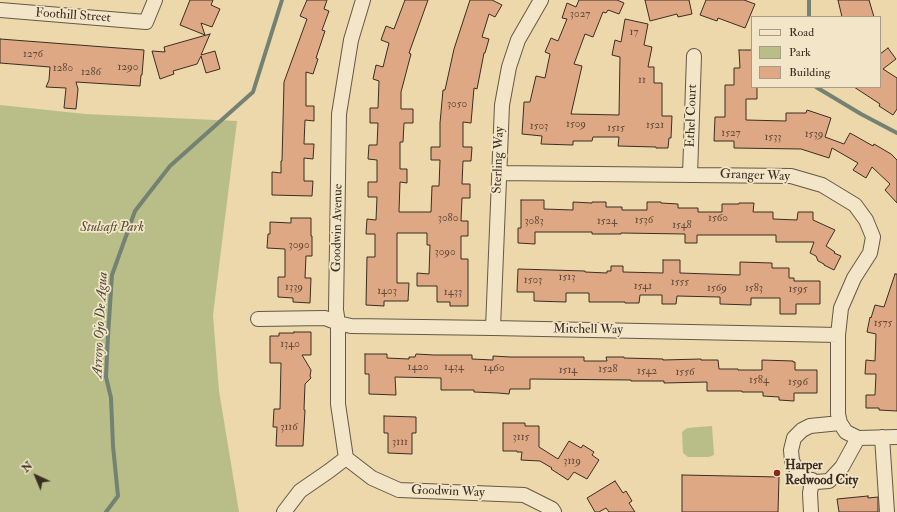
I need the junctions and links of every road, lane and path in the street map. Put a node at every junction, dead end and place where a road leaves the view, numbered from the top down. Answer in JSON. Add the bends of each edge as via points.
{"nodes":[{"id":1,"x":155,"y":0,"type":"edge"},
{"id":2,"x":363,"y":0,"type":"edge"},
{"id":3,"x":541,"y":0,"type":"edge"},
{"id":4,"x":0,"y":10,"type":"edge"},
{"id":5,"x":694,"y":56,"type":"dead end"},
{"id":6,"x":499,"y":173,"type":"junction"},
{"id":7,"x":690,"y":175,"type":"junction"},
{"id":8,"x":258,"y":319,"type":"dead end"},
{"id":9,"x":338,"y":323,"type":"junction"},
{"id":10,"x":493,"y":328,"type":"junction"},
{"id":11,"x":838,"y":335,"type":"junction"},
{"id":12,"x":840,"y":423,"type":"junction"},
{"id":13,"x":882,"y":437,"type":"junction"},
{"id":14,"x":897,"y":437,"type":"edge"},
{"id":15,"x":858,"y":438,"type":"junction"},
{"id":16,"x":346,"y":458,"type":"junction"},
{"id":17,"x":812,"y":480,"type":"junction"},
{"id":18,"x":284,"y":512,"type":"edge"},
{"id":19,"x":554,"y":512,"type":"edge"},
{"id":20,"x":811,"y":512,"type":"edge"},
{"id":21,"x":887,"y":512,"type":"edge"}],
"edges":[{"from":1,"to":4,"type":"street","name":"Foothill Street","via":[[146,22]]},
{"from":2,"to":9,"type":"street","name":"Goodwin Avenue","via":[[351,40],[339,114],[336,310]]},
{"from":3,"to":6,"type":"street","name":"Sterling Way","via":[[518,40],[509,67],[502,105]]},
{"from":5,"to":7,"type":"street","name":"Ethel Court"},
{"from":6,"to":7,"type":"street","name":"Granger Way"},
{"from":6,"to":10,"type":"street","name":"Sterling Way"},
{"from":7,"to":11,"type":"street","name":"Granger Way","via":[[791,176],[822,185],[855,205],[874,237],[870,253],[854,278],[841,308]]},
{"from":8,"to":9,"type":"street","name":"Mitchell Way","via":[[325,318]]},
{"from":9,"to":10,"type":"street","name":"Mitchell Way","via":[[351,326]]},
{"from":9,"to":16,"type":"street","name":"Goodwin Avenue","via":[[338,404]]},
{"from":10,"to":11,"type":"street","name":"Mitchell Way"},
{"from":11,"to":12,"type":"street","name":"Granger Way"},
{"from":12,"to":15,"type":"street","via":[[846,432]]},
{"from":12,"to":17,"type":"street","via":[[810,426],[794,438],[792,461],[805,478]]},
{"from":13,"to":14,"type":"street"},
{"from":13,"to":15,"type":"street"},
{"from":13,"to":21,"type":"street"},
{"from":15,"to":17,"type":"street","via":[[842,467],[829,481]]},
{"from":16,"to":18,"type":"street","via":[[300,491]]},
{"from":16,"to":19,"type":"street","name":"Goodwin Way","via":[[372,478],[400,490],[524,495]]},
{"from":17,"to":20,"type":"street"}]}
